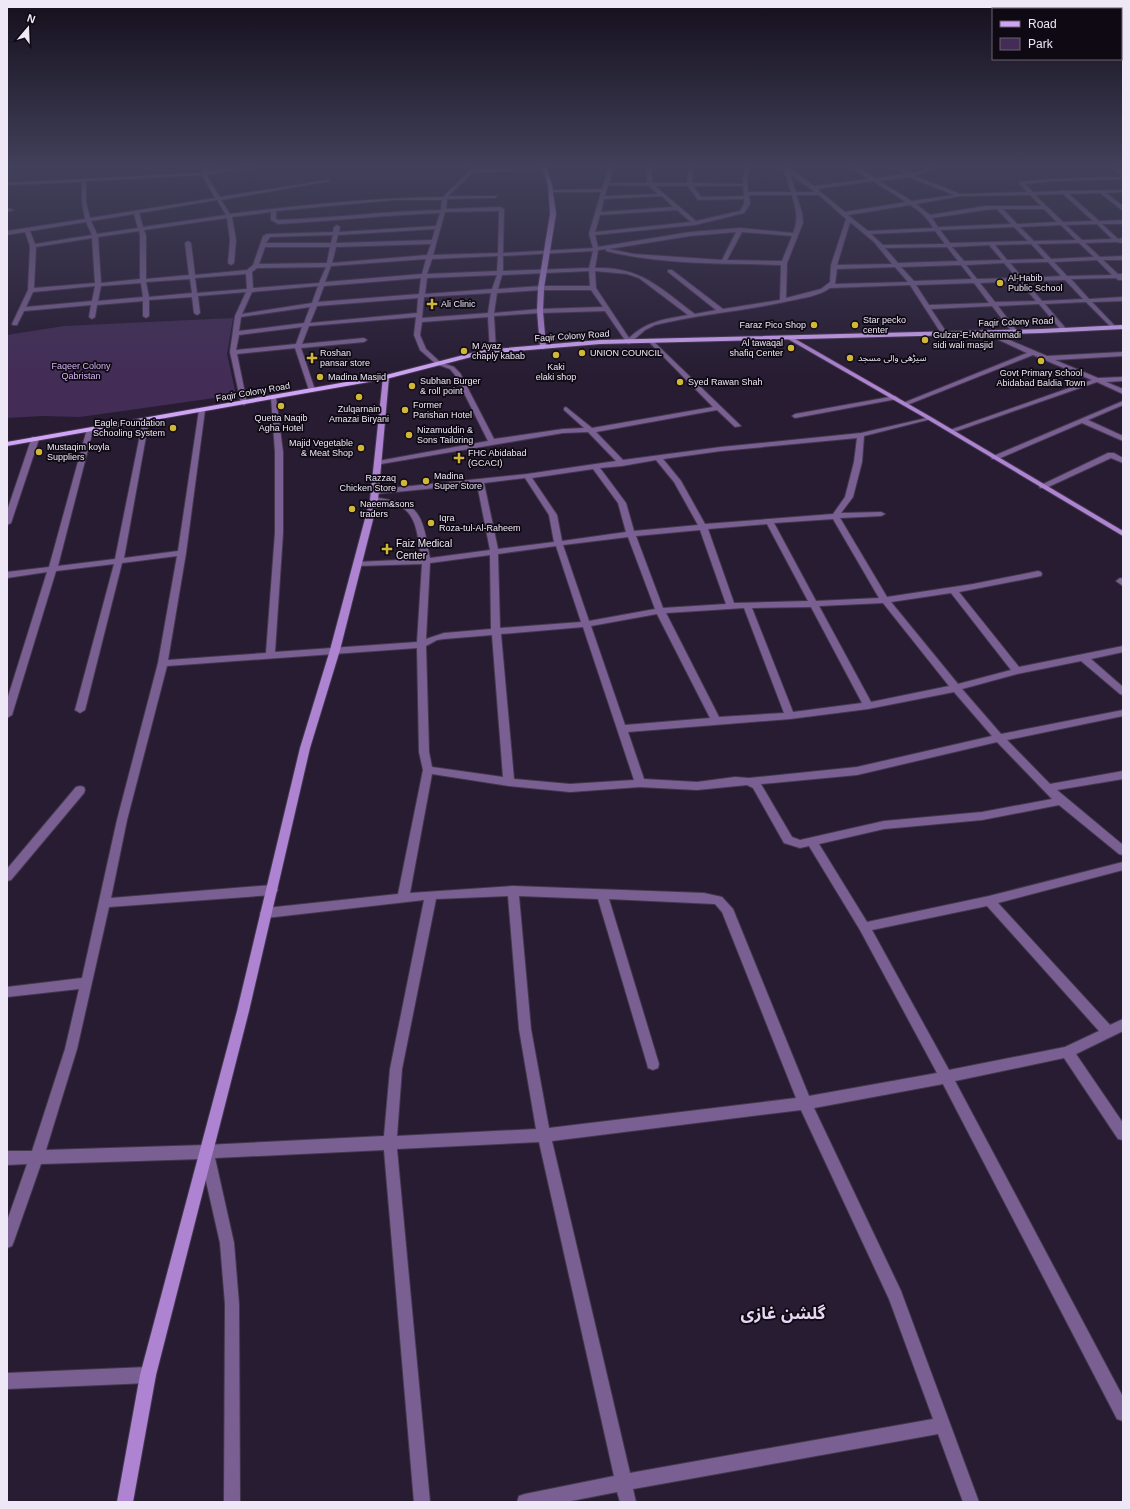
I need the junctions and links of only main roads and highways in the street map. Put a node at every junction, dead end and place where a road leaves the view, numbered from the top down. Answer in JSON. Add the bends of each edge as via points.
{"nodes":[{"id":1,"x":549,"y":236,"type":"edge"},
{"id":2,"x":1123,"y":327,"type":"edge"},
{"id":3,"x":790,"y":338,"type":"junction"},
{"id":4,"x":543,"y":347,"type":"junction"},
{"id":5,"x":386,"y":377,"type":"junction"},
{"id":6,"x":7,"y":444,"type":"edge"},
{"id":7,"x":1123,"y":534,"type":"edge"},
{"id":8,"x":125,"y":1502,"type":"edge"}],
"edges":[{"from":1,"to":4,"type":"main road","via":[[541,288]]},
{"from":2,"to":3,"type":"main road","name":"Faqir Colony Road"},
{"from":3,"to":4,"type":"main road","name":"Faqir Colony Road","via":[[651,341]]},
{"from":3,"to":7,"type":"main road","via":[[952,431]]},
{"from":4,"to":5,"type":"main road","name":"Faqir Colony Road","via":[[483,352]]},
{"from":5,"to":6,"type":"main road","name":"Faqir Colony Road"},
{"from":5,"to":8,"type":"main road","via":[[375,496],[335,650],[305,748],[243,1010],[148,1375]]}]}
